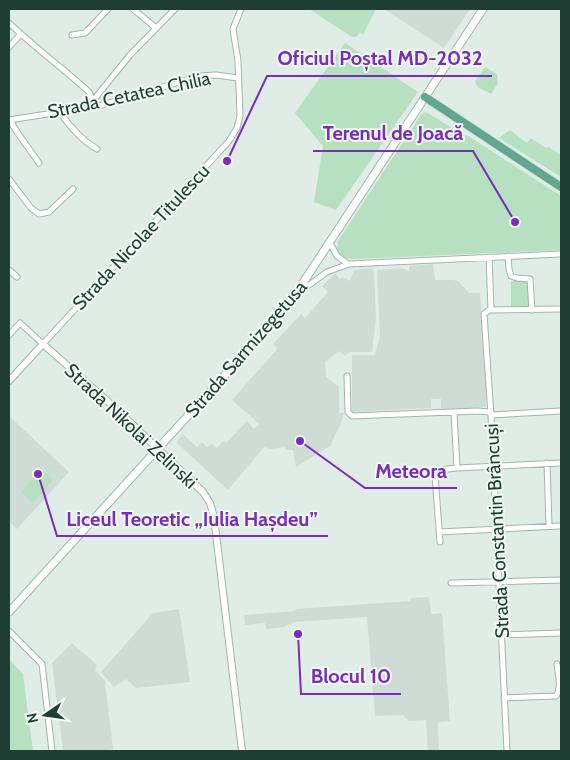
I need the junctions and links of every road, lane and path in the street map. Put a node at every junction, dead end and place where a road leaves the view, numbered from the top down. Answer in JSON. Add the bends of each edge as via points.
{"nodes":[{"id":1,"x":108,"y":9,"type":"edge"},
{"id":2,"x":133,"y":9,"type":"edge"},
{"id":3,"x":175,"y":9,"type":"edge"},
{"id":4,"x":241,"y":9,"type":"edge"},
{"id":5,"x":483,"y":9,"type":"edge"},
{"id":6,"x":9,"y":23,"type":"edge"},
{"id":7,"x":156,"y":28,"type":"junction"},
{"id":8,"x":20,"y":34,"type":"junction"},
{"id":9,"x":72,"y":35,"type":"dead end"},
{"id":10,"x":9,"y":47,"type":"edge"},
{"id":11,"x":238,"y":78,"type":"junction"},
{"id":12,"x":425,"y":97,"type":"junction"},
{"id":13,"x":92,"y":102,"type":"junction"},
{"id":14,"x":89,"y":108,"type":"junction"},
{"id":15,"x":60,"y":112,"type":"junction"},
{"id":16,"x":10,"y":120,"type":"edge"},
{"id":17,"x":96,"y":149,"type":"dead end"},
{"id":18,"x":39,"y":163,"type":"dead end"},
{"id":19,"x":9,"y":179,"type":"edge"},
{"id":20,"x":561,"y":187,"type":"edge"},
{"id":21,"x":72,"y":189,"type":"dead end"},
{"id":22,"x":330,"y":243,"type":"junction"},
{"id":23,"x":561,"y":254,"type":"edge"},
{"id":24,"x":508,"y":256,"type":"junction"},
{"id":25,"x":489,"y":257,"type":"junction"},
{"id":26,"x":349,"y":264,"type":"junction"},
{"id":27,"x":9,"y":270,"type":"edge"},
{"id":28,"x":17,"y":277,"type":"dead end"},
{"id":29,"x":297,"y":294,"type":"junction"},
{"id":30,"x":561,"y":309,"type":"edge"},
{"id":31,"x":532,"y":310,"type":"junction"},
{"id":32,"x":488,"y":311,"type":"junction"},
{"id":33,"x":9,"y":335,"type":"edge"},
{"id":34,"x":43,"y":344,"type":"junction"},
{"id":35,"x":347,"y":376,"type":"dead end"},
{"id":36,"x":9,"y":381,"type":"edge"},
{"id":37,"x":561,"y":411,"type":"edge"},
{"id":38,"x":454,"y":412,"type":"junction"},
{"id":39,"x":491,"y":414,"type":"junction"},
{"id":40,"x":158,"y":450,"type":"junction"},
{"id":41,"x":547,"y":463,"type":"junction"},
{"id":42,"x":561,"y":463,"type":"edge"},
{"id":43,"x":494,"y":467,"type":"junction"},
{"id":44,"x":457,"y":468,"type":"junction"},
{"id":45,"x":549,"y":526,"type":"junction"},
{"id":46,"x":561,"y":526,"type":"edge"},
{"id":47,"x":496,"y":529,"type":"junction"},
{"id":48,"x":439,"y":532,"type":"junction"},
{"id":49,"x":440,"y":542,"type":"dead end"},
{"id":50,"x":561,"y":580,"type":"edge"},
{"id":51,"x":498,"y":582,"type":"junction"},
{"id":52,"x":451,"y":583,"type":"dead end"},
{"id":53,"x":9,"y":612,"type":"edge"},
{"id":54,"x":9,"y":632,"type":"edge"},
{"id":55,"x":561,"y":633,"type":"edge"},
{"id":56,"x":502,"y":635,"type":"junction"},
{"id":57,"x":557,"y":664,"type":"dead end"},
{"id":58,"x":504,"y":698,"type":"junction"},
{"id":59,"x":52,"y":751,"type":"edge"},
{"id":60,"x":242,"y":751,"type":"edge"},
{"id":61,"x":506,"y":751,"type":"edge"}],
"edges":[{"from":1,"to":9,"type":"street","via":[[85,33]]},
{"from":2,"to":7,"type":"street"},
{"from":3,"to":7,"type":"street"},
{"from":4,"to":11,"type":"street","name":"Strada Cetatea Chilia","via":[[233,29]]},
{"from":5,"to":12,"type":"main road","name":"Strada Sarmizegetusa"},
{"from":6,"to":8,"type":"street"},
{"from":7,"to":13,"type":"street"},
{"from":8,"to":10,"type":"street"},
{"from":8,"to":13,"type":"street","via":[[89,92]]},
{"from":11,"to":14,"type":"street","name":"Strada Cetatea Chilia","via":[[199,76]]},
{"from":11,"to":34,"type":"street","name":"Strada Nicolae Titulescu","via":[[240,121],[229,141]]},
{"from":12,"to":20,"type":"main road"},
{"from":12,"to":22,"type":"main road","name":"Strada Sarmizegetusa"},
{"from":13,"to":14,"type":"street"},
{"from":14,"to":15,"type":"street","name":"Strada Cetatea Chilia"},
{"from":15,"to":16,"type":"street","name":"Strada Cetatea Chilia"},
{"from":15,"to":17,"type":"street","via":[[76,133]]},
{"from":16,"to":18,"type":"street"},
{"from":19,"to":21,"type":"street","via":[[39,214],[50,212]]},
{"from":22,"to":26,"type":"street","via":[[337,256]]},
{"from":22,"to":29,"type":"main road","name":"Strada Sarmizegetusa"},
{"from":23,"to":24,"type":"street"},
{"from":24,"to":25,"type":"street"},
{"from":24,"to":31,"type":"street","via":[[512,276],[530,278]]},
{"from":25,"to":26,"type":"street"},
{"from":25,"to":32,"type":"street","name":"Strada Constantin Brâncuși"},
{"from":26,"to":29,"type":"street","via":[[327,272]]},
{"from":27,"to":28,"type":"street"},
{"from":29,"to":40,"type":"main road","name":"Strada Sarmizegetusa"},
{"from":30,"to":31,"type":"street"},
{"from":31,"to":32,"type":"street"},
{"from":32,"to":39,"type":"street","name":"Strada Constantin Brâncuși","via":[[484,316]]},
{"from":33,"to":34,"type":"street","via":[[20,323]]},
{"from":34,"to":36,"type":"street","name":"Strada Nicolae Titulescu"},
{"from":34,"to":40,"type":"street","name":"Strada Nikolai Zelinski"},
{"from":35,"to":38,"type":"street","via":[[350,416]]},
{"from":37,"to":39,"type":"street"},
{"from":38,"to":39,"type":"street"},
{"from":38,"to":44,"type":"street"},
{"from":39,"to":43,"type":"street","name":"Strada Constantin Brâncuși"},
{"from":40,"to":53,"type":"main road","name":"Strada Sarmizegetusa"},
{"from":40,"to":60,"type":"street","name":"Strada Nikolai Zelinski","via":[[203,492],[213,513]]},
{"from":41,"to":42,"type":"street"},
{"from":41,"to":43,"type":"street"},
{"from":41,"to":45,"type":"street"},
{"from":43,"to":44,"type":"street"},
{"from":43,"to":47,"type":"street","name":"Strada Constantin Brâncuși"},
{"from":44,"to":48,"type":"street","via":[[443,469],[435,476]]},
{"from":45,"to":46,"type":"street"},
{"from":45,"to":47,"type":"street"},
{"from":47,"to":48,"type":"street"},
{"from":47,"to":51,"type":"street","name":"Strada Constantin Brâncuși"},
{"from":48,"to":49,"type":"street"},
{"from":50,"to":51,"type":"street"},
{"from":51,"to":52,"type":"street"},
{"from":51,"to":56,"type":"street","name":"Strada Constantin Brâncuși"},
{"from":54,"to":59,"type":"street","via":[[42,664]]},
{"from":55,"to":56,"type":"street"},
{"from":56,"to":58,"type":"street","name":"Strada Constantin Brâncuși"},
{"from":57,"to":58,"type":"street","via":[[559,692],[556,696]]},
{"from":58,"to":61,"type":"street","name":"Strada Constantin Brâncuși"}]}
